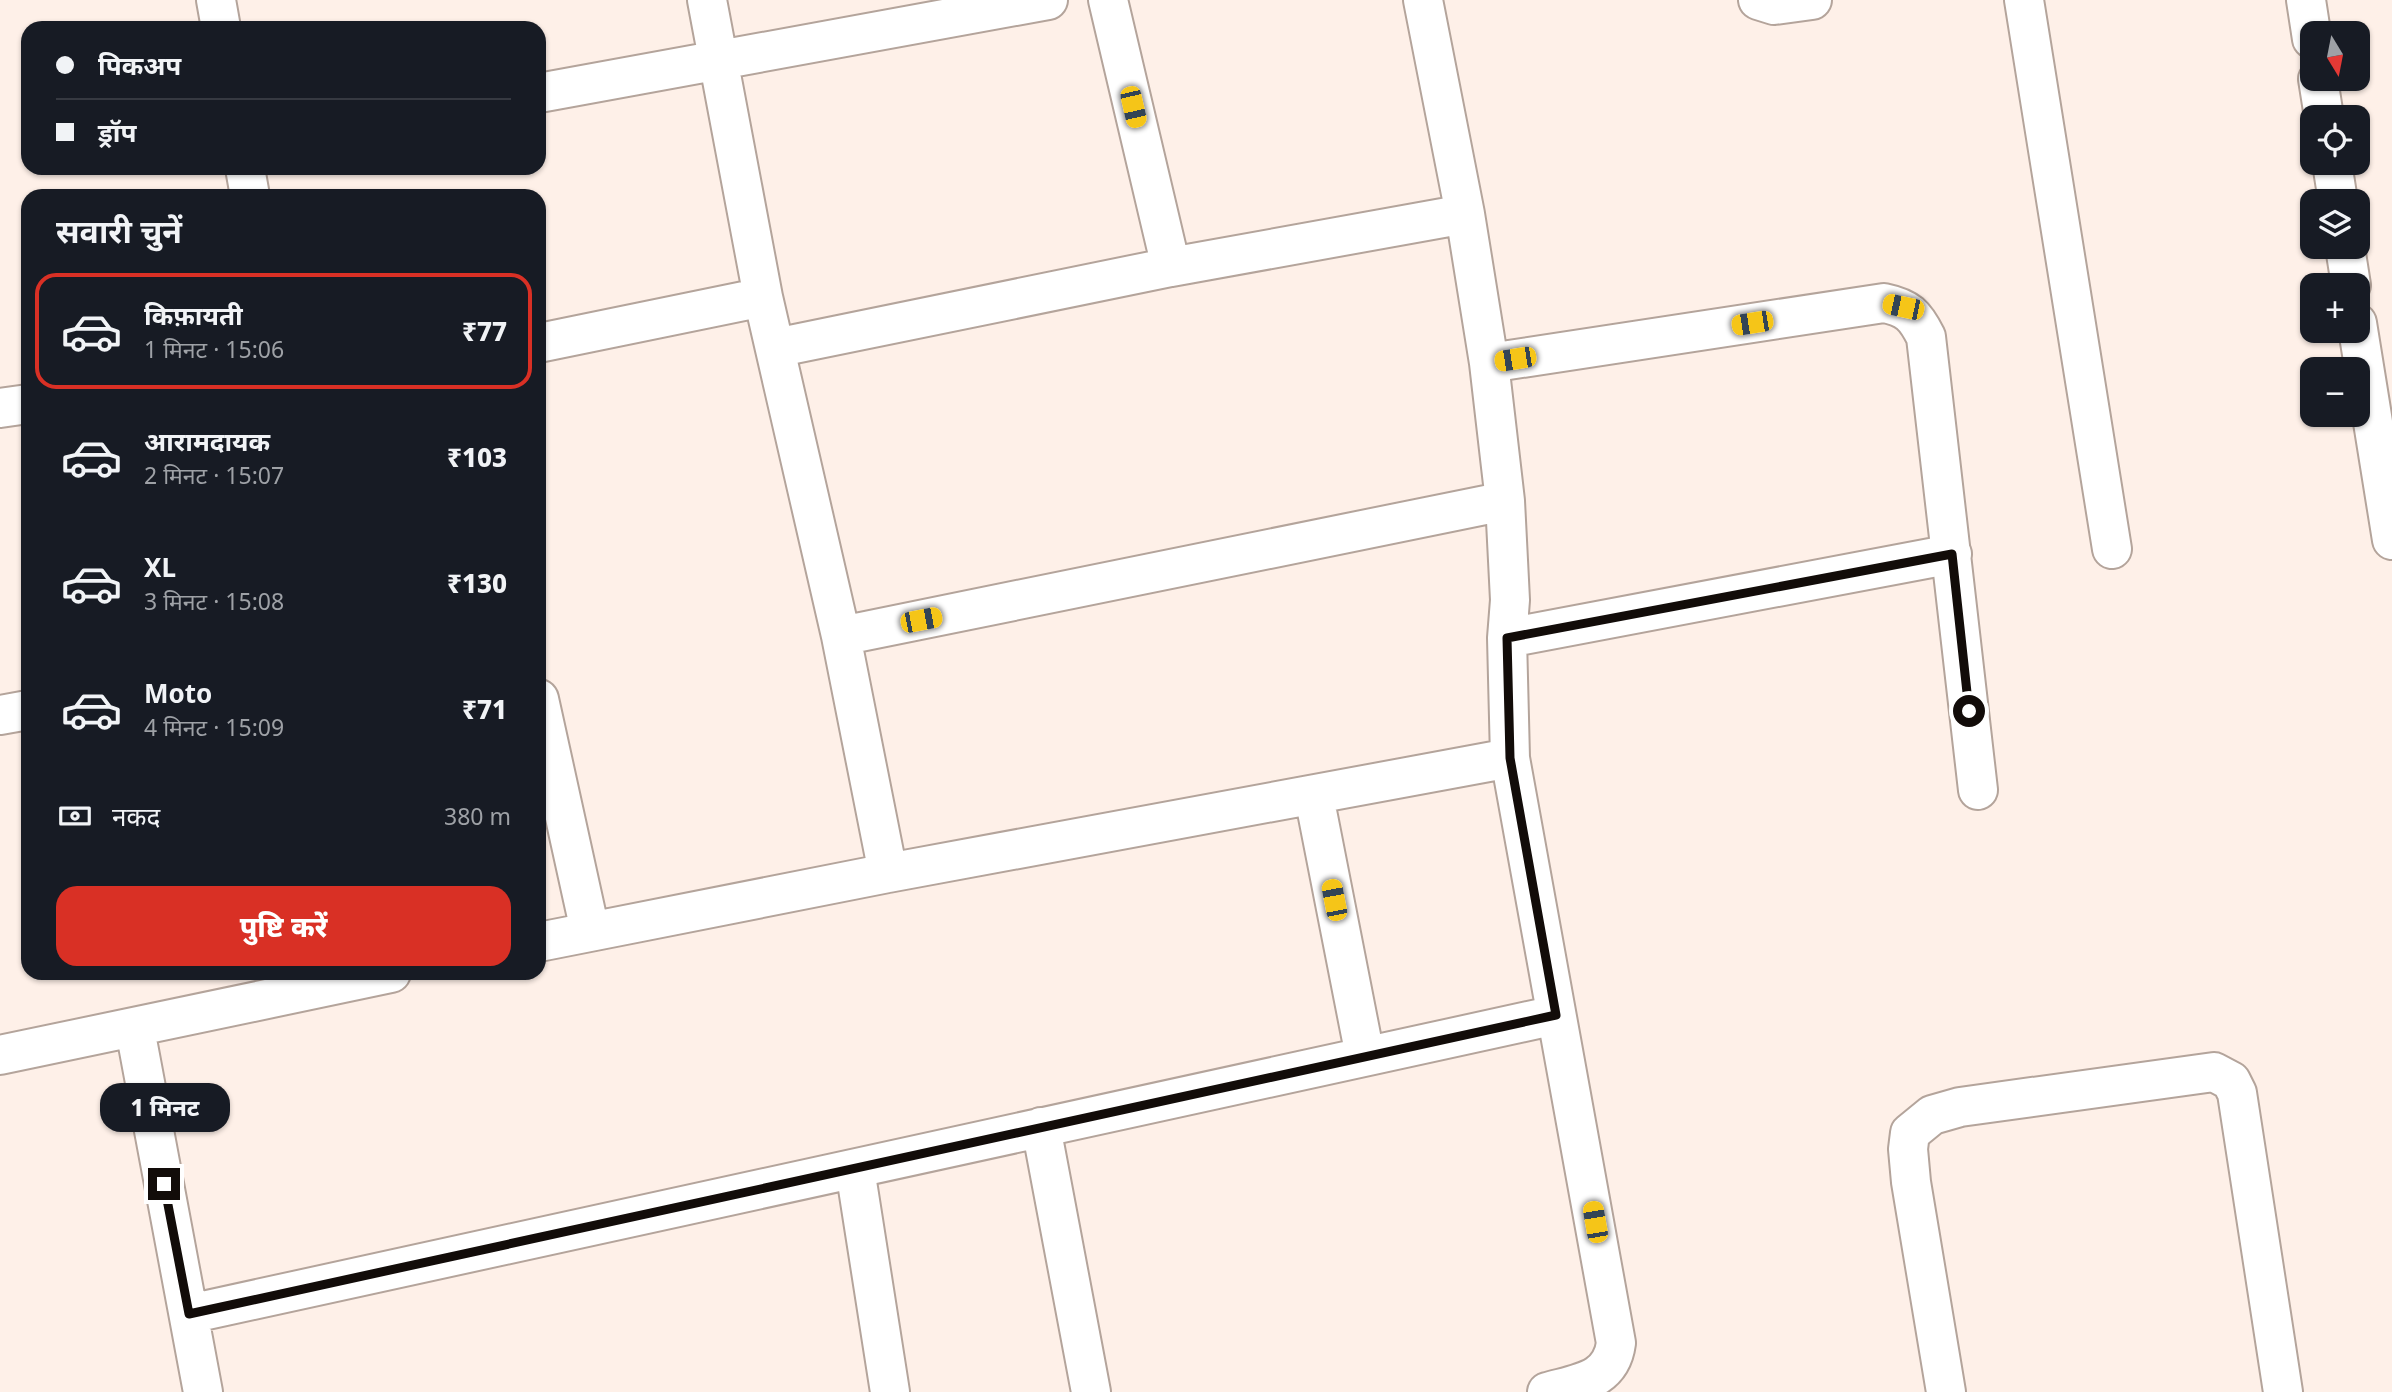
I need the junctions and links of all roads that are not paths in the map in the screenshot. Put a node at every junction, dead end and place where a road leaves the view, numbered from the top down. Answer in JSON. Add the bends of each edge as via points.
{"nodes":[{"id":1,"x":216,"y":0,"type":"edge"},
{"id":2,"x":707,"y":0,"type":"edge"},
{"id":3,"x":1048,"y":0,"type":"edge"},
{"id":4,"x":1108,"y":0,"type":"edge"},
{"id":5,"x":1423,"y":0,"type":"edge"},
{"id":6,"x":1758,"y":0,"type":"edge"},
{"id":7,"x":1812,"y":0,"type":"edge"},
{"id":8,"x":2024,"y":0,"type":"edge"},
{"id":9,"x":2306,"y":0,"type":"edge"},
{"id":10,"x":220,"y":21,"type":"edge"},
{"id":11,"x":2309,"y":21,"type":"edge"},
{"id":12,"x":718,"y":60,"type":"junction"},
{"id":13,"x":546,"y":92,"type":"edge"},
{"id":14,"x":1465,"y":214,"type":"junction"},
{"id":15,"x":1171,"y":267,"type":"junction"},
{"id":16,"x":762,"y":297,"type":"junction"},
{"id":17,"x":546,"y":342,"type":"edge"},
{"id":18,"x":2360,"y":343,"type":"edge"},
{"id":19,"x":775,"y":348,"type":"junction"},
{"id":20,"x":1489,"y":363,"type":"junction"},
{"id":21,"x":21,"y":405,"type":"edge"},
{"id":22,"x":0,"y":408,"type":"edge"},
{"id":23,"x":1505,"y":501,"type":"junction"},
{"id":24,"x":2392,"y":540,"type":"edge"},
{"id":25,"x":2112,"y":549,"type":"dead end"},
{"id":26,"x":1952,"y":554,"type":"junction"},
{"id":27,"x":841,"y":636,"type":"junction"},
{"id":28,"x":1507,"y":638,"type":"junction"},
{"id":29,"x":21,"y":711,"type":"edge"},
{"id":30,"x":0,"y":715,"type":"edge"},
{"id":31,"x":546,"y":731,"type":"edge"},
{"id":32,"x":1510,"y":758,"type":"junction"},
{"id":33,"x":1978,"y":790,"type":"dead end"},
{"id":34,"x":1314,"y":796,"type":"junction"},
{"id":35,"x":888,"y":873,"type":"junction"},
{"id":36,"x":590,"y":931,"type":"junction"},
{"id":37,"x":546,"y":940,"type":"edge"},
{"id":38,"x":322,"y":980,"type":"edge"},
{"id":39,"x":262,"y":986,"type":"edge"},
{"id":40,"x":1556,"y":1015,"type":"junction"},
{"id":41,"x":135,"y":1028,"type":"junction"},
{"id":42,"x":0,"y":1055,"type":"edge"},
{"id":43,"x":1365,"y":1056,"type":"junction"},
{"id":44,"x":1041,"y":1127,"type":"junction"},
{"id":45,"x":855,"y":1169,"type":"junction"},
{"id":46,"x":189,"y":1314,"type":"junction"},
{"id":47,"x":203,"y":1392,"type":"edge"},
{"id":48,"x":890,"y":1392,"type":"edge"},
{"id":49,"x":1091,"y":1392,"type":"edge"},
{"id":50,"x":1547,"y":1392,"type":"edge"},
{"id":51,"x":1946,"y":1392,"type":"edge"},
{"id":52,"x":2283,"y":1392,"type":"edge"}],
"edges":[{"from":1,"to":10,"type":"street"},
{"from":2,"to":12,"type":"street"},
{"from":3,"to":12,"type":"street"},
{"from":4,"to":15,"type":"street"},
{"from":5,"to":14,"type":"street"},
{"from":6,"to":7,"type":"street","via":[[1774,5]]},
{"from":8,"to":25,"type":"street"},
{"from":9,"to":11,"type":"street"},
{"from":12,"to":13,"type":"street"},
{"from":12,"to":16,"type":"street"},
{"from":14,"to":15,"type":"street"},
{"from":14,"to":20,"type":"street"},
{"from":15,"to":19,"type":"street"},
{"from":16,"to":17,"type":"street"},
{"from":16,"to":19,"type":"street"},
{"from":18,"to":24,"type":"street"},
{"from":19,"to":27,"type":"street"},
{"from":20,"to":23,"type":"street"},
{"from":20,"to":26,"type":"street","via":[[1884,303],[1903,307],[1915,315],[1926,337]]},
{"from":21,"to":22,"type":"street"},
{"from":23,"to":27,"type":"street"},
{"from":23,"to":28,"type":"street","via":[[1510,600]]},
{"from":26,"to":28,"type":"street"},
{"from":26,"to":33,"type":"street"},
{"from":27,"to":35,"type":"street"},
{"from":28,"to":32,"type":"street"},
{"from":29,"to":30,"type":"street"},
{"from":31,"to":36,"type":"street"},
{"from":32,"to":34,"type":"street"},
{"from":32,"to":40,"type":"street"},
{"from":34,"to":35,"type":"street"},
{"from":34,"to":43,"type":"street"},
{"from":35,"to":36,"type":"street"},
{"from":36,"to":37,"type":"street"},
{"from":38,"to":39,"type":"street"},
{"from":39,"to":41,"type":"street"},
{"from":40,"to":43,"type":"street"},
{"from":40,"to":50,"type":"street","via":[[1616,1343],[1608,1368],[1595,1379]]},
{"from":41,"to":42,"type":"street"},
{"from":41,"to":46,"type":"street"},
{"from":43,"to":44,"type":"street"},
{"from":44,"to":45,"type":"street"},
{"from":44,"to":49,"type":"street"},
{"from":45,"to":46,"type":"street"},
{"from":45,"to":48,"type":"street"},
{"from":46,"to":47,"type":"street"},
{"from":51,"to":52,"type":"street","via":[[1911,1182],[1910,1133],[1931,1115],[1960,1107],[2214,1072],[2231,1081],[2237,1093]]}]}
